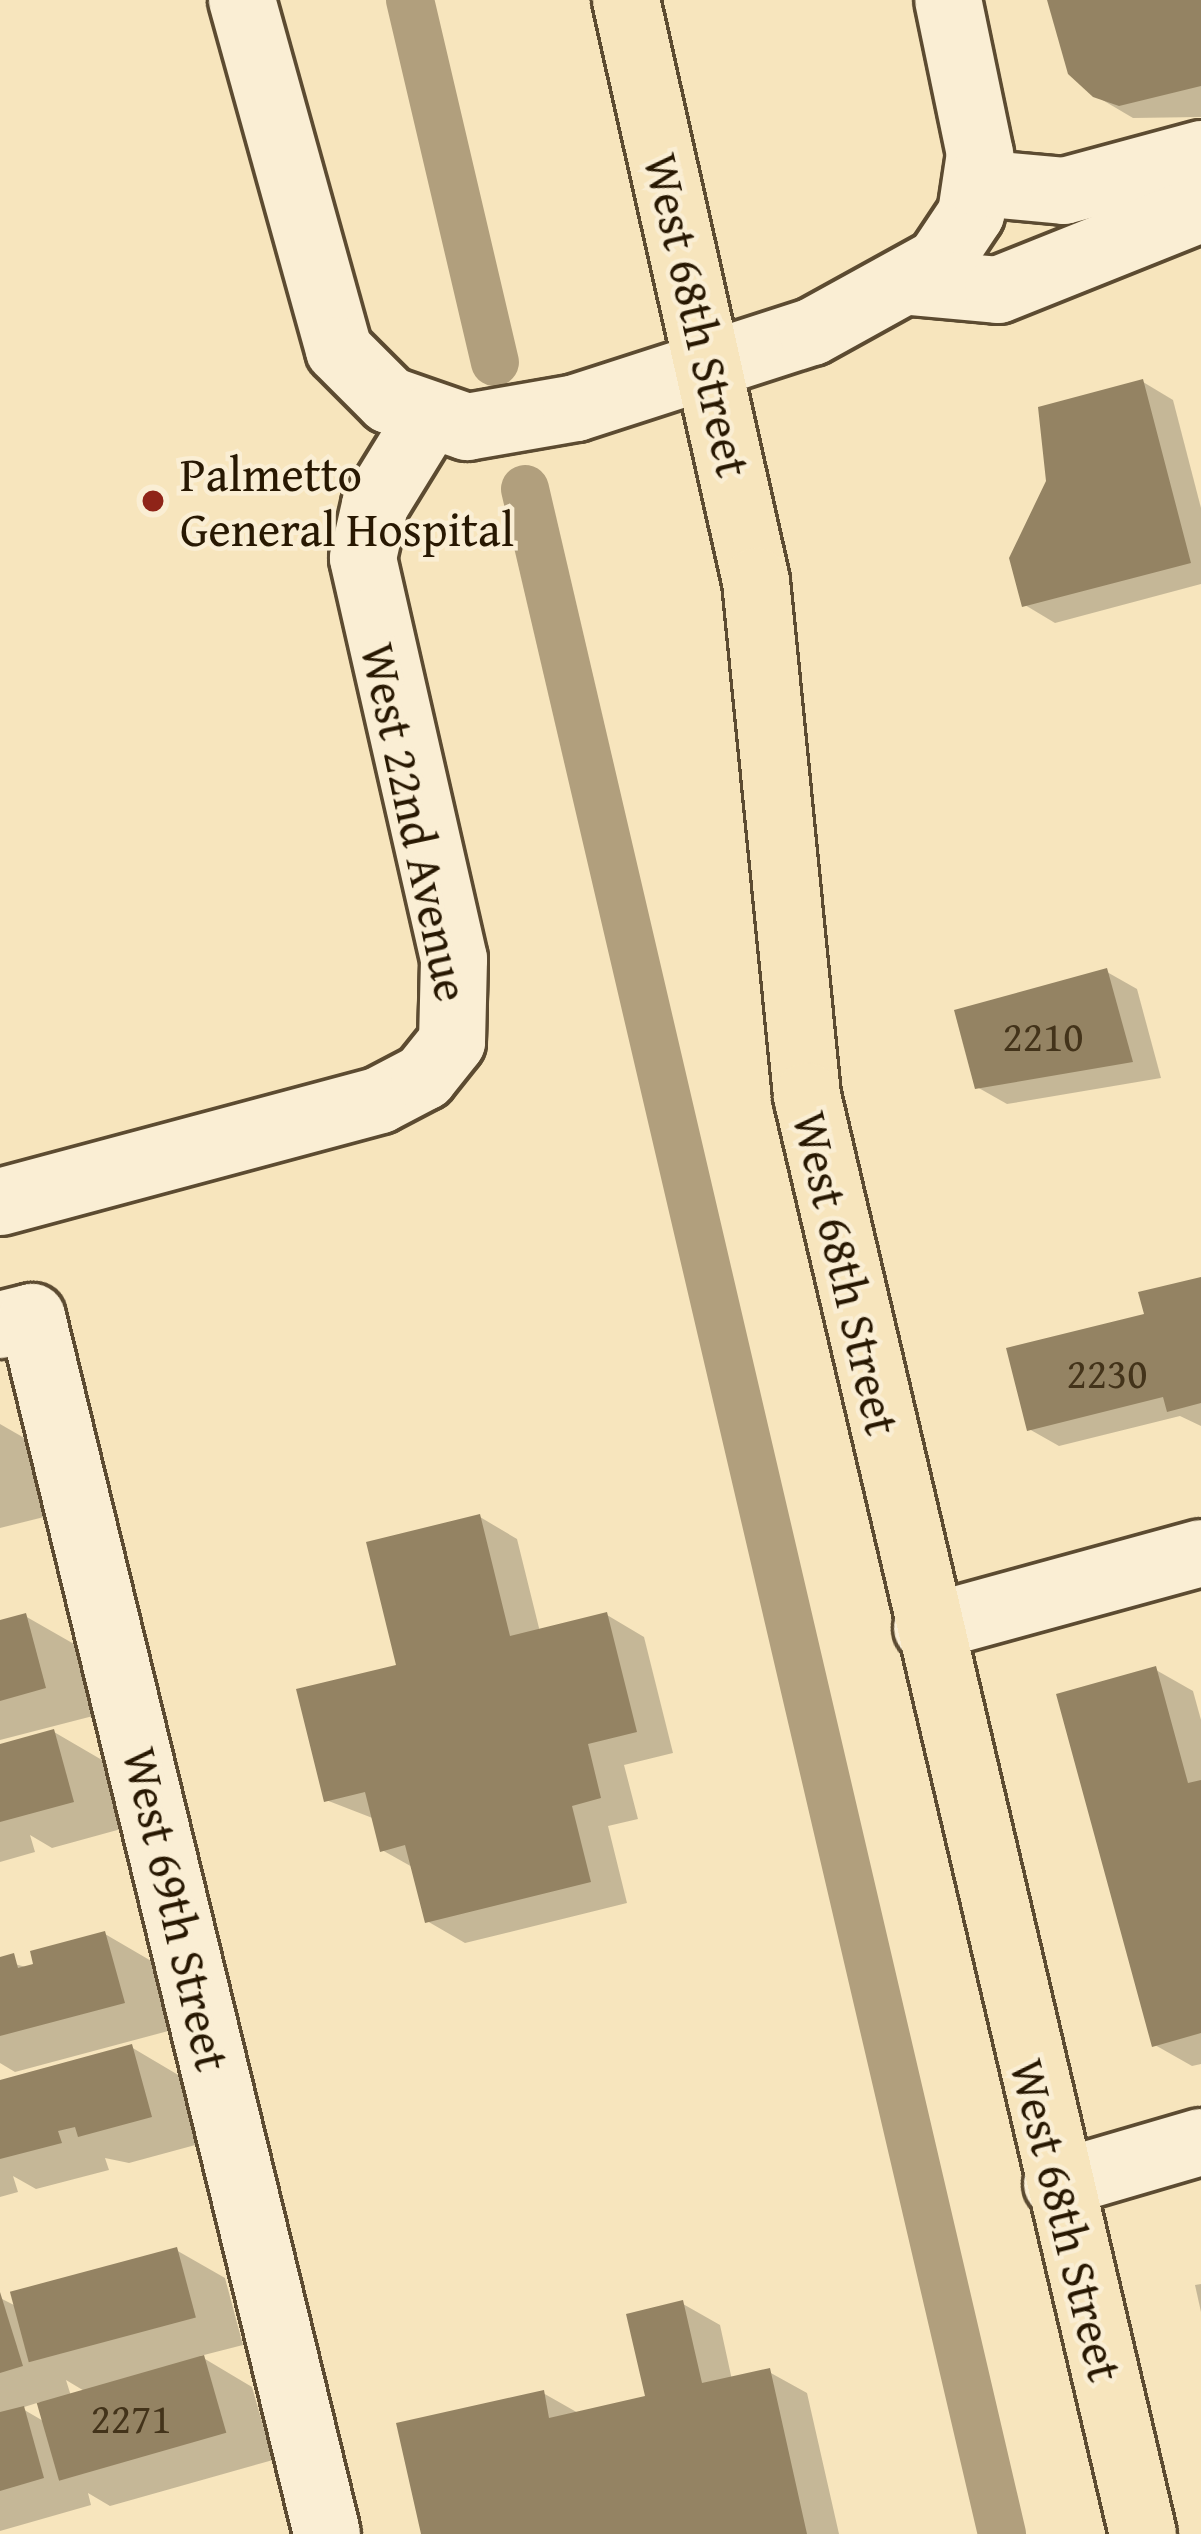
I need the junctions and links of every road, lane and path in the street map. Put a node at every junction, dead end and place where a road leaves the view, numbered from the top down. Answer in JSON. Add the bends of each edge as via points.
{"nodes":[{"id":1,"x":242,"y":0,"type":"edge"},
{"id":2,"x":626,"y":0,"type":"edge"},
{"id":3,"x":948,"y":0,"type":"edge"},
{"id":4,"x":1201,"y":154,"type":"edge"},
{"id":5,"x":978,"y":183,"type":"junction"},
{"id":6,"x":1201,"y":209,"type":"edge"},
{"id":7,"x":910,"y":281,"type":"junction"},
{"id":8,"x":710,"y":364,"type":"junction"},
{"id":9,"x":428,"y":419,"type":"junction"},
{"id":10,"x":0,"y":1202,"type":"edge"},
{"id":11,"x":0,"y":1325,"type":"edge"},
{"id":12,"x":1201,"y":1552,"type":"edge"},
{"id":13,"x":927,"y":1628,"type":"junction"},
{"id":14,"x":1201,"y":2142,"type":"edge"},
{"id":15,"x":1057,"y":2184,"type":"junction"},
{"id":16,"x":327,"y":2534,"type":"edge"},
{"id":17,"x":1143,"y":2534,"type":"edge"}],
"edges":[{"from":1,"to":9,"type":"street","via":[[332,335],[362,379]]},
{"from":2,"to":8,"type":"main road","name":"West 68th Street"},
{"from":3,"to":5,"type":"street"},
{"from":4,"to":5,"type":"street","via":[[1064,190]]},
{"from":5,"to":7,"type":"street","via":[[958,241]]},
{"from":6,"to":7,"type":"street","via":[[998,290]]},
{"from":7,"to":8,"type":"street","via":[[835,323]]},
{"from":8,"to":9,"type":"street","via":[[563,412],[466,427]]},
{"from":8,"to":13,"type":"main road","name":"West 68th Street","via":[[762,621],[807,1096]]},
{"from":9,"to":10,"type":"street","name":"West 22nd Avenue","via":[[375,505],[363,558],[454,958],[452,1042],[424,1077],[380,1100]]},
{"from":11,"to":16,"type":"street","name":"West 69th Street","via":[[32,1317]]},
{"from":12,"to":13,"type":"street"},
{"from":13,"to":15,"type":"main road","name":"West 68th Street"},
{"from":14,"to":15,"type":"street"},
{"from":15,"to":17,"type":"main road","name":"West 68th Street"}]}
